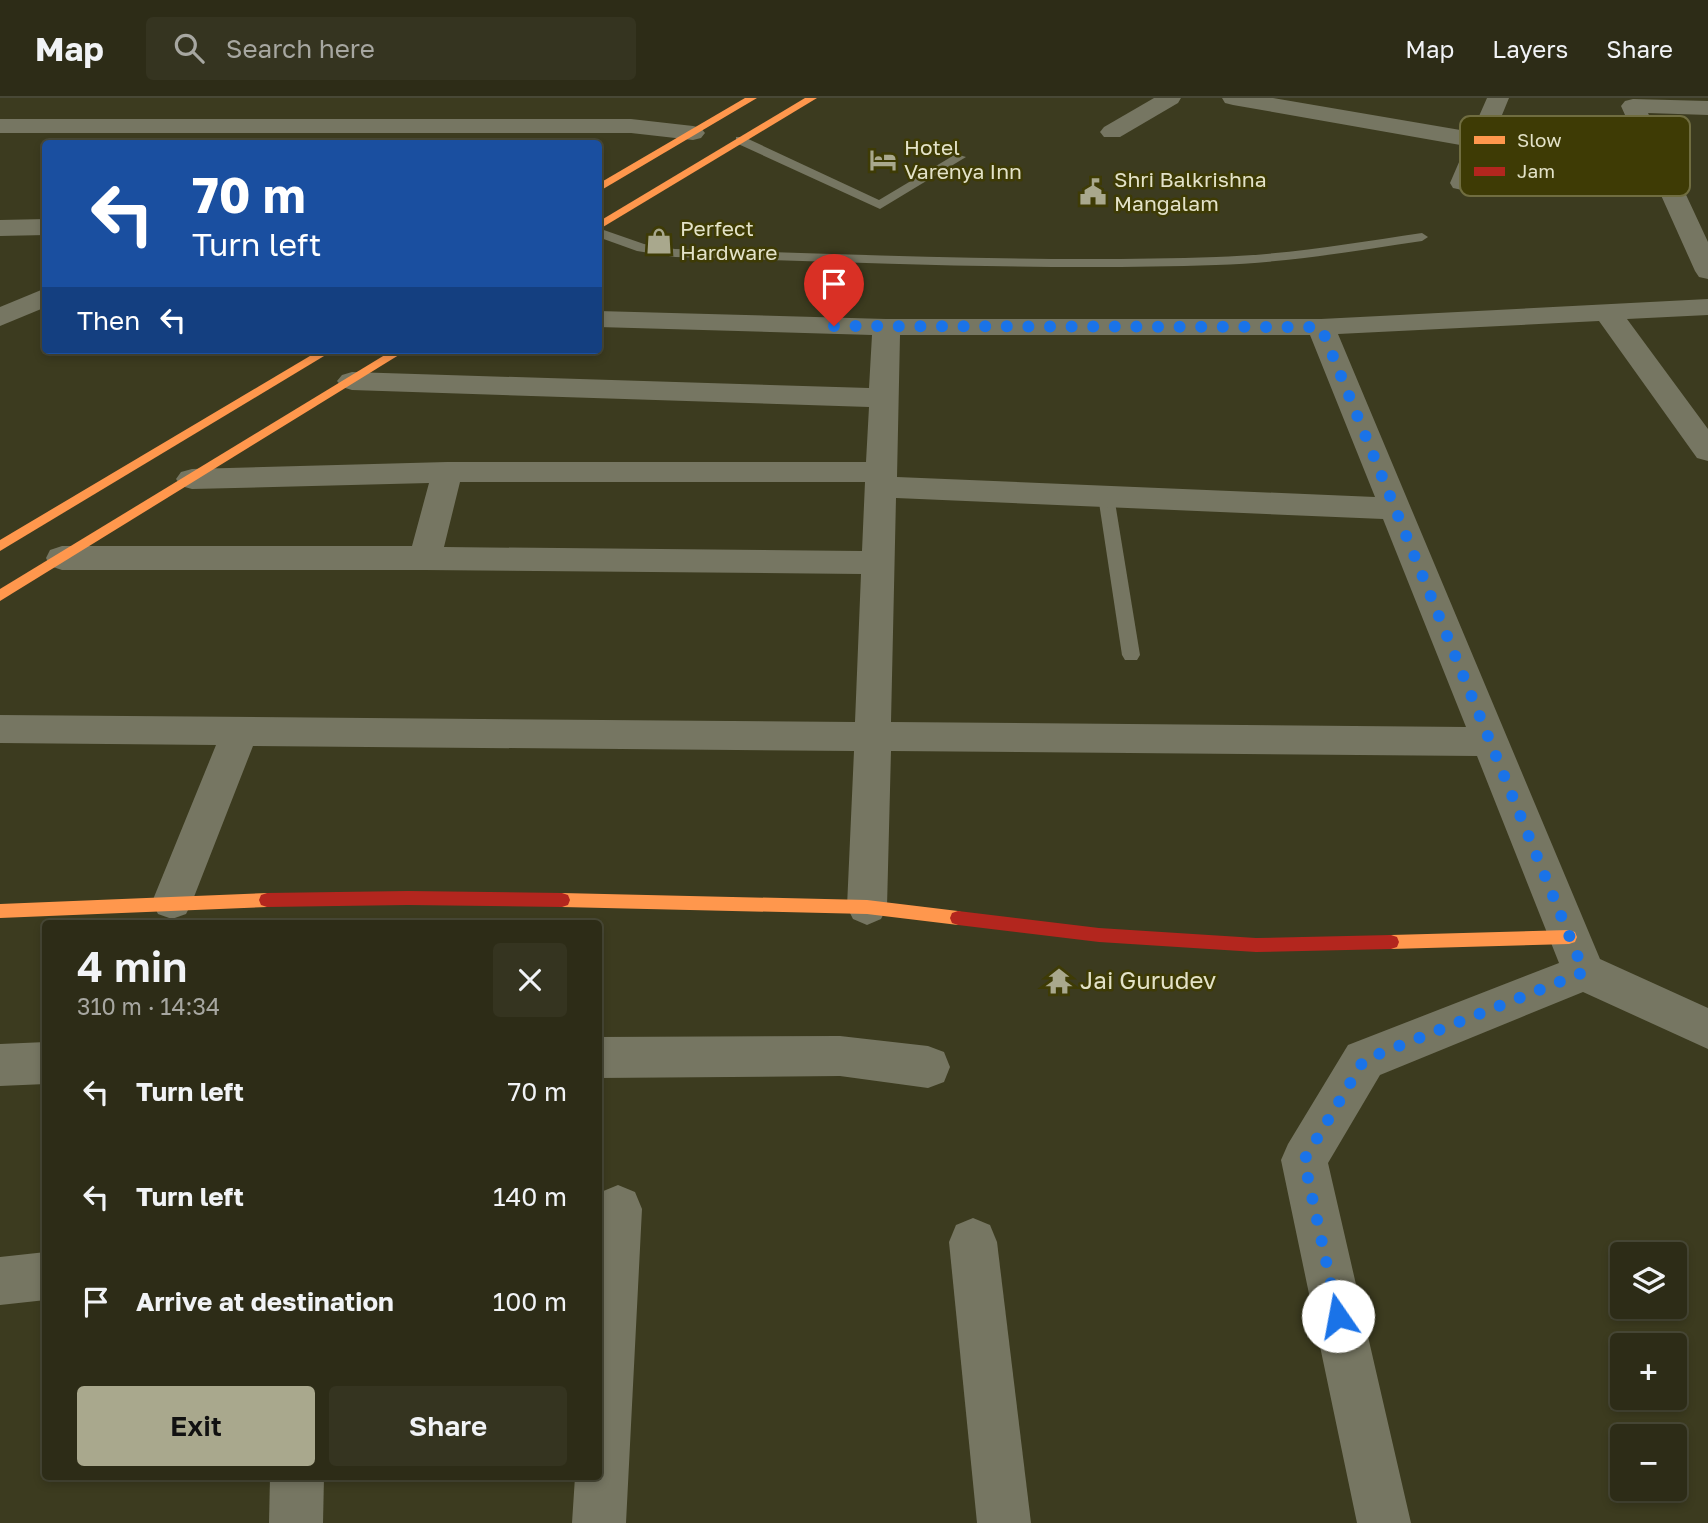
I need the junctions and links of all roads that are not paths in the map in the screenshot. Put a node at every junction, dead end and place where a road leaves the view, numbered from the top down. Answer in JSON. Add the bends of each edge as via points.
{"nodes":[{"id":1,"x":752,"y":98,"type":"edge"},
{"id":2,"x":812,"y":98,"type":"edge"},
{"id":3,"x":1170,"y":98,"type":"edge"},
{"id":4,"x":1233,"y":98,"type":"edge"},
{"id":5,"x":1498,"y":98,"type":"edge"},
{"id":6,"x":1708,"y":108,"type":"edge"},
{"id":7,"x":1490,"y":116,"type":"edge"},
{"id":8,"x":1638,"y":116,"type":"edge"},
{"id":9,"x":309,"y":125,"type":"edge"},
{"id":10,"x":0,"y":126,"type":"edge"},
{"id":11,"x":1112,"y":132,"type":"dead end"},
{"id":12,"x":693,"y":133,"type":"junction"},
{"id":13,"x":1460,"y":138,"type":"edge"},
{"id":14,"x":740,"y":141,"type":"junction"},
{"id":15,"x":960,"y":157,"type":"dead end"},
{"id":16,"x":602,"y":187,"type":"edge"},
{"id":17,"x":1674,"y":196,"type":"edge"},
{"id":18,"x":42,"y":227,"type":"edge"},
{"id":19,"x":602,"y":227,"type":"edge"},
{"id":20,"x":0,"y":228,"type":"edge"},
{"id":21,"x":602,"y":232,"type":"edge"},
{"id":22,"x":1422,"y":237,"type":"dead end"},
{"id":23,"x":1708,"y":271,"type":"edge"},
{"id":24,"x":42,"y":298,"type":"edge"},
{"id":25,"x":1708,"y":307,"type":"edge"},
{"id":26,"x":1607,"y":312,"type":"junction"},
{"id":27,"x":0,"y":318,"type":"edge"},
{"id":28,"x":602,"y":319,"type":"edge"},
{"id":29,"x":886,"y":327,"type":"junction"},
{"id":30,"x":1321,"y":327,"type":"junction"},
{"id":31,"x":321,"y":354,"type":"edge"},
{"id":32,"x":395,"y":354,"type":"edge"},
{"id":33,"x":352,"y":381,"type":"junction"},
{"id":34,"x":884,"y":398,"type":"junction"},
{"id":35,"x":1708,"y":451,"type":"edge"},
{"id":36,"x":447,"y":472,"type":"junction"},
{"id":37,"x":192,"y":479,"type":"junction"},
{"id":38,"x":881,"y":480,"type":"junction"},
{"id":39,"x":1106,"y":496,"type":"junction"},
{"id":40,"x":1395,"y":509,"type":"junction"},
{"id":41,"x":0,"y":546,"type":"edge"},
{"id":42,"x":62,"y":558,"type":"junction"},
{"id":43,"x":425,"y":558,"type":"junction"},
{"id":44,"x":879,"y":563,"type":"junction"},
{"id":45,"x":0,"y":596,"type":"edge"},
{"id":46,"x":1131,"y":655,"type":"dead end"},
{"id":47,"x":0,"y":729,"type":"edge"},
{"id":48,"x":240,"y":732,"type":"junction"},
{"id":49,"x":873,"y":736,"type":"junction"},
{"id":50,"x":1490,"y":742,"type":"junction"},
{"id":51,"x":172,"y":902,"type":"junction"},
{"id":52,"x":867,"y":907,"type":"junction"},
{"id":53,"x":0,"y":911,"type":"edge"},
{"id":54,"x":1576,"y":954,"type":"junction"},
{"id":55,"x":1708,"y":1029,"type":"edge"},
{"id":56,"x":602,"y":1058,"type":"edge"},
{"id":57,"x":42,"y":1063,"type":"edge"},
{"id":58,"x":0,"y":1065,"type":"edge"},
{"id":59,"x":928,"y":1067,"type":"dead end"},
{"id":60,"x":618,"y":1209,"type":"dead end"},
{"id":61,"x":973,"y":1242,"type":"dead end"},
{"id":62,"x":602,"y":1473,"type":"edge"},
{"id":63,"x":297,"y":1480,"type":"edge"},
{"id":64,"x":602,"y":1480,"type":"edge"},
{"id":65,"x":296,"y":1523,"type":"edge"},
{"id":66,"x":599,"y":1523,"type":"edge"},
{"id":67,"x":1004,"y":1523,"type":"edge"},
{"id":68,"x":1384,"y":1523,"type":"edge"}],
"edges":[{"from":1,"to":12,"type":"main road"},
{"from":2,"to":14,"type":"main road"},
{"from":3,"to":11,"type":"street"},
{"from":4,"to":13,"type":"street"},
{"from":5,"to":7,"type":"street"},
{"from":6,"to":8,"type":"street","via":[[1633,106]]},
{"from":9,"to":10,"type":"street"},
{"from":9,"to":12,"type":"street","via":[[631,126]]},
{"from":12,"to":16,"type":"main road"},
{"from":14,"to":15,"type":"lane","via":[[880,205]]},
{"from":14,"to":19,"type":"main road"},
{"from":17,"to":23,"type":"street"},
{"from":18,"to":20,"type":"street"},
{"from":21,"to":22,"type":"lane","via":[[642,248],[675,253],[974,261],[1226,261]]},
{"from":24,"to":27,"type":"street"},
{"from":25,"to":26,"type":"street"},
{"from":26,"to":30,"type":"street"},
{"from":26,"to":35,"type":"street"},
{"from":28,"to":29,"type":"street"},
{"from":29,"to":30,"type":"street"},
{"from":29,"to":34,"type":"street"},
{"from":30,"to":40,"type":"street"},
{"from":31,"to":41,"type":"main road"},
{"from":32,"to":33,"type":"main road"},
{"from":33,"to":34,"type":"street"},
{"from":33,"to":37,"type":"main road"},
{"from":34,"to":38,"type":"street"},
{"from":36,"to":37,"type":"street"},
{"from":36,"to":38,"type":"street"},
{"from":36,"to":43,"type":"street"},
{"from":37,"to":42,"type":"main road"},
{"from":38,"to":39,"type":"street"},
{"from":38,"to":44,"type":"street"},
{"from":39,"to":40,"type":"street"},
{"from":39,"to":46,"type":"lane"},
{"from":40,"to":50,"type":"street"},
{"from":42,"to":43,"type":"street"},
{"from":42,"to":45,"type":"main road"},
{"from":43,"to":44,"type":"street"},
{"from":44,"to":49,"type":"street"},
{"from":47,"to":48,"type":"street"},
{"from":48,"to":49,"type":"street"},
{"from":48,"to":51,"type":"street"},
{"from":49,"to":50,"type":"street"},
{"from":49,"to":52,"type":"street"},
{"from":50,"to":54,"type":"street"},
{"from":51,"to":52,"type":"main road","via":[[408,898]]},
{"from":51,"to":53,"type":"main road"},
{"from":52,"to":54,"type":"main road","via":[[1099,935],[1256,945]]},
{"from":54,"to":55,"type":"street"},
{"from":54,"to":68,"type":"street","via":[[1364,1060],[1304,1160]]},
{"from":56,"to":59,"type":"street","via":[[840,1056]]},
{"from":57,"to":58,"type":"street"},
{"from":60,"to":62,"type":"street"},
{"from":61,"to":67,"type":"street"},
{"from":63,"to":65,"type":"street"},
{"from":64,"to":66,"type":"street"}]}
